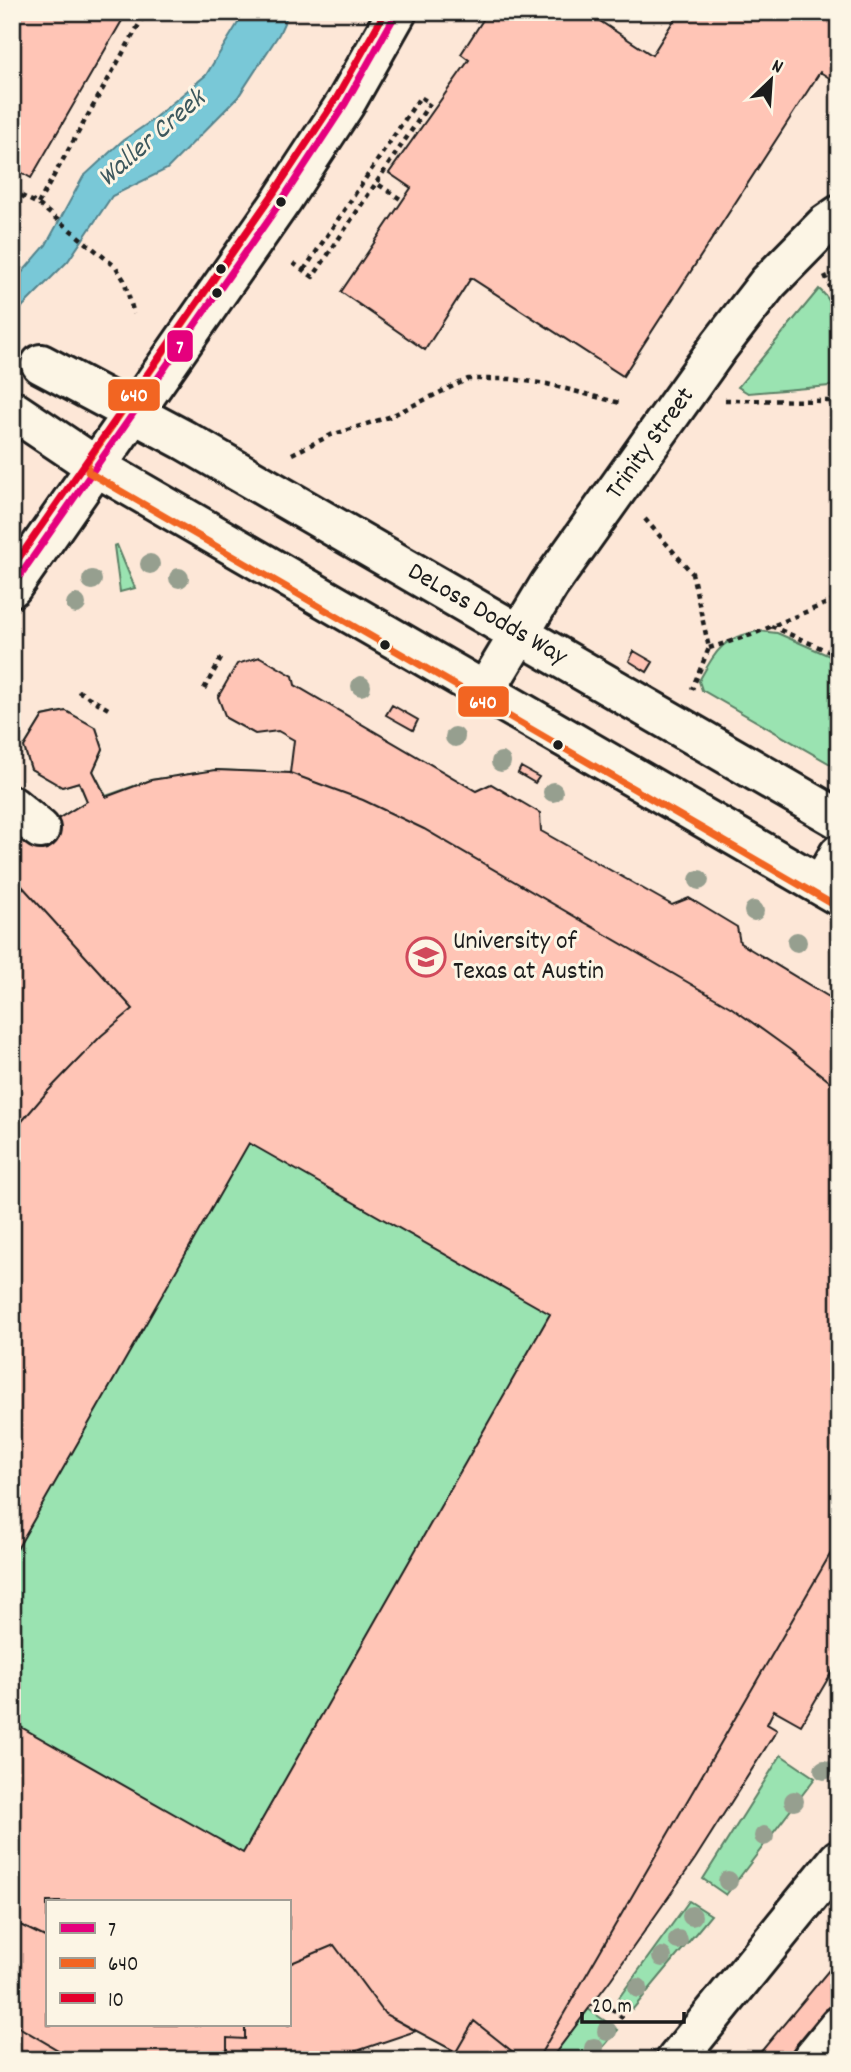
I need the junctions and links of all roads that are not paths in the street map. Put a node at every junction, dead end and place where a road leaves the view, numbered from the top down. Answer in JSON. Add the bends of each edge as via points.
{"nodes":[{"id":1,"x":397,"y":12,"type":"edge"},
{"id":2,"x":839,"y":215,"type":"edge"},
{"id":3,"x":41,"y":364,"type":"dead end"},
{"id":4,"x":12,"y":410,"type":"edge"},
{"id":5,"x":135,"y":412,"type":"junction"},
{"id":6,"x":97,"y":467,"type":"junction"},
{"id":7,"x":12,"y":587,"type":"edge"},
{"id":8,"x":519,"y":633,"type":"junction"},
{"id":9,"x":485,"y":691,"type":"junction"},
{"id":10,"x":839,"y":819,"type":"edge"},
{"id":11,"x":833,"y":878,"type":"edge"},
{"id":12,"x":839,"y":1859,"type":"edge"},
{"id":13,"x":839,"y":2026,"type":"edge"},
{"id":14,"x":676,"y":2060,"type":"edge"},
{"id":15,"x":811,"y":2060,"type":"edge"}],
"edges":[{"from":1,"to":5,"type":"street","via":[[345,104]]},
{"from":2,"to":8,"type":"street","name":"Trinity Street","via":[[768,283],[720,345]]},
{"from":3,"to":5,"type":"street","name":"DeLoss Dodds Way"},
{"from":4,"to":6,"type":"street"},
{"from":5,"to":6,"type":"street"},
{"from":5,"to":8,"type":"street","name":"DeLoss Dodds Way"},
{"from":6,"to":7,"type":"street"},
{"from":6,"to":9,"type":"street"},
{"from":8,"to":9,"type":"street","name":"Trinity Street"},
{"from":8,"to":10,"type":"street","name":"DeLoss Dodds Way"},
{"from":9,"to":11,"type":"street"},
{"from":12,"to":14,"type":"street"},
{"from":13,"to":15,"type":"street"}]}
